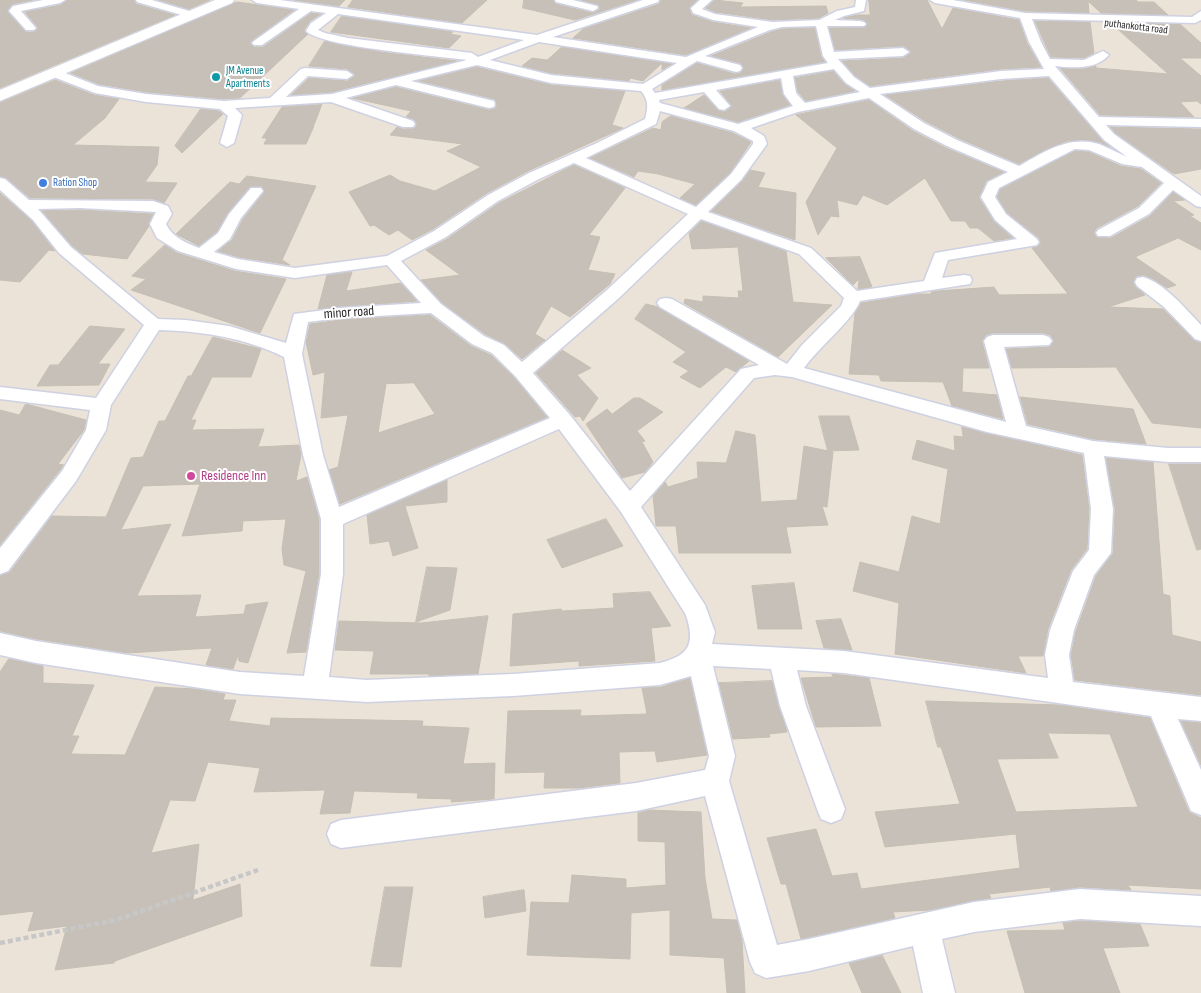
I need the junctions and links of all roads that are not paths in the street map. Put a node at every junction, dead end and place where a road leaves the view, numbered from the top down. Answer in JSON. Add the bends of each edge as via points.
{"nodes":[{"id":1,"x":60,"y":0,"type":"edge"},
{"id":2,"x":141,"y":0,"type":"edge"},
{"id":3,"x":227,"y":0,"type":"edge"},
{"id":4,"x":257,"y":0,"type":"edge"},
{"id":5,"x":560,"y":0,"type":"edge"},
{"id":6,"x":654,"y":0,"type":"edge"},
{"id":7,"x":707,"y":0,"type":"edge"},
{"id":8,"x":861,"y":0,"type":"edge"},
{"id":9,"x":935,"y":0,"type":"edge"},
{"id":10,"x":308,"y":8,"type":"junction"},
{"id":11,"x":593,"y":8,"type":"dead end"},
{"id":12,"x":334,"y":12,"type":"junction"},
{"id":13,"x":1201,"y":14,"type":"edge"},
{"id":14,"x":192,"y":15,"type":"junction"},
{"id":15,"x":1025,"y":16,"type":"junction"},
{"id":16,"x":1072,"y":18,"type":"junction"},
{"id":17,"x":820,"y":24,"type":"junction"},
{"id":18,"x":860,"y":24,"type":"dead end"},
{"id":19,"x":436,"y":25,"type":"junction"},
{"id":20,"x":772,"y":26,"type":"junction"},
{"id":21,"x":30,"y":28,"type":"dead end"},
{"id":22,"x":1175,"y":31,"type":"dead end"},
{"id":23,"x":539,"y":38,"type":"junction"},
{"id":24,"x":417,"y":42,"type":"dead end"},
{"id":25,"x":258,"y":43,"type":"dead end"},
{"id":26,"x":903,"y":52,"type":"dead end"},
{"id":27,"x":1103,"y":54,"type":"dead end"},
{"id":28,"x":691,"y":55,"type":"junction"},
{"id":29,"x":480,"y":60,"type":"junction"},
{"id":30,"x":833,"y":60,"type":"junction"},
{"id":31,"x":1049,"y":67,"type":"junction"},
{"id":32,"x":736,"y":68,"type":"dead end"},
{"id":33,"x":55,"y":73,"type":"junction"},
{"id":34,"x":786,"y":74,"type":"junction"},
{"id":35,"x":347,"y":75,"type":"dead end"},
{"id":36,"x":396,"y":82,"type":"junction"},
{"id":37,"x":707,"y":88,"type":"junction"},
{"id":38,"x":868,"y":93,"type":"junction"},
{"id":39,"x":0,"y":96,"type":"edge"},
{"id":40,"x":651,"y":97,"type":"junction"},
{"id":41,"x":332,"y":98,"type":"junction"},
{"id":42,"x":272,"y":102,"type":"junction"},
{"id":43,"x":489,"y":104,"type":"dead end"},
{"id":44,"x":224,"y":105,"type":"junction"},
{"id":45,"x":724,"y":106,"type":"dead end"},
{"id":46,"x":801,"y":107,"type":"junction"},
{"id":47,"x":1096,"y":121,"type":"junction"},
{"id":48,"x":1201,"y":123,"type":"edge"},
{"id":49,"x":408,"y":124,"type":"dead end"},
{"id":50,"x":739,"y":128,"type":"junction"},
{"id":51,"x":227,"y":143,"type":"dead end"},
{"id":52,"x":574,"y":158,"type":"junction"},
{"id":53,"x":1146,"y":163,"type":"junction"},
{"id":54,"x":1020,"y":172,"type":"junction"},
{"id":55,"x":0,"y":182,"type":"edge"},
{"id":56,"x":1173,"y":183,"type":"junction"},
{"id":57,"x":256,"y":191,"type":"dead end"},
{"id":58,"x":1201,"y":203,"type":"edge"},
{"id":59,"x":26,"y":205,"type":"junction"},
{"id":60,"x":698,"y":213,"type":"junction"},
{"id":61,"x":1104,"y":233,"type":"dead end"},
{"id":62,"x":201,"y":254,"type":"junction"},
{"id":63,"x":390,"y":260,"type":"junction"},
{"id":64,"x":964,"y":280,"type":"dead end"},
{"id":65,"x":1143,"y":282,"type":"dead end"},
{"id":66,"x":931,"y":285,"type":"junction"},
{"id":67,"x":853,"y":297,"type":"junction"},
{"id":68,"x":666,"y":303,"type":"dead end"},
{"id":69,"x":435,"y":308,"type":"junction"},
{"id":70,"x":154,"y":324,"type":"junction"},
{"id":71,"x":1201,"y":335,"type":"edge"},
{"id":72,"x":1043,"y":340,"type":"dead end"},
{"id":73,"x":294,"y":354,"type":"junction"},
{"id":74,"x":785,"y":370,"type":"junction"},
{"id":75,"x":522,"y":372,"type":"junction"},
{"id":76,"x":0,"y":393,"type":"edge"},
{"id":77,"x":101,"y":405,"type":"junction"},
{"id":78,"x":563,"y":420,"type":"junction"},
{"id":79,"x":1017,"y":431,"type":"junction"},
{"id":80,"x":1093,"y":448,"type":"junction"},
{"id":81,"x":1201,"y":455,"type":"edge"},
{"id":82,"x":629,"y":506,"type":"junction"},
{"id":83,"x":332,"y":519,"type":"junction"},
{"id":84,"x":0,"y":564,"type":"edge"},
{"id":85,"x":0,"y":644,"type":"edge"},
{"id":86,"x":698,"y":654,"type":"junction"},
{"id":87,"x":781,"y":658,"type":"junction"},
{"id":88,"x":314,"y":689,"type":"junction"},
{"id":89,"x":1062,"y":692,"type":"junction"},
{"id":90,"x":1159,"y":705,"type":"junction"},
{"id":91,"x":1201,"y":709,"type":"edge"},
{"id":92,"x":715,"y":781,"type":"junction"},
{"id":93,"x":1201,"y":801,"type":"edge"},
{"id":94,"x":830,"y":809,"type":"dead end"},
{"id":95,"x":341,"y":834,"type":"dead end"},
{"id":96,"x":1201,"y":911,"type":"edge"},
{"id":97,"x":925,"y":930,"type":"junction"},
{"id":98,"x":939,"y":993,"type":"edge"}],
"edges":[{"from":1,"to":21,"type":"street","via":[[16,8],[14,11]]},
{"from":2,"to":14,"type":"street"},
{"from":3,"to":14,"type":"street"},
{"from":4,"to":10,"type":"street"},
{"from":5,"to":11,"type":"street"},
{"from":6,"to":23,"type":"street"},
{"from":7,"to":20,"type":"street","via":[[696,8],[697,11],[713,17]]},
{"from":8,"to":17,"type":"street","via":[[860,10],[841,12]]},
{"from":9,"to":15,"type":"street"},
{"from":10,"to":12,"type":"street"},
{"from":10,"to":25,"type":"street"},
{"from":12,"to":19,"type":"street"},
{"from":12,"to":29,"type":"street","via":[[312,31],[348,41]]},
{"from":13,"to":16,"type":"street","via":[[1195,20]]},
{"from":14,"to":33,"type":"street"},
{"from":15,"to":16,"type":"street"},
{"from":15,"to":31,"type":"street"},
{"from":16,"to":22,"type":"street","name":"puthankotta road"},
{"from":17,"to":18,"type":"street"},
{"from":17,"to":20,"type":"street"},
{"from":17,"to":30,"type":"street"},
{"from":19,"to":23,"type":"street"},
{"from":19,"to":24,"type":"street"},
{"from":20,"to":28,"type":"street"},
{"from":23,"to":28,"type":"street","via":[[630,51]]},
{"from":23,"to":29,"type":"street"},
{"from":26,"to":30,"type":"street"},
{"from":27,"to":31,"type":"street","via":[[1099,59]]},
{"from":28,"to":32,"type":"street"},
{"from":28,"to":40,"type":"street"},
{"from":29,"to":36,"type":"street"},
{"from":29,"to":40,"type":"street","via":[[551,79]]},
{"from":30,"to":34,"type":"street"},
{"from":30,"to":38,"type":"street","via":[[850,80]]},
{"from":31,"to":38,"type":"street"},
{"from":31,"to":47,"type":"street"},
{"from":33,"to":39,"type":"street"},
{"from":33,"to":44,"type":"street","via":[[104,91]]},
{"from":34,"to":37,"type":"street"},
{"from":34,"to":46,"type":"street","via":[[790,94]]},
{"from":35,"to":42,"type":"street","via":[[305,72]]},
{"from":36,"to":41,"type":"street"},
{"from":36,"to":43,"type":"street"},
{"from":37,"to":40,"type":"street"},
{"from":37,"to":45,"type":"street"},
{"from":38,"to":46,"type":"street"},
{"from":38,"to":54,"type":"street","via":[[919,126]]},
{"from":40,"to":50,"type":"street"},
{"from":40,"to":52,"type":"street","via":[[651,121]]},
{"from":41,"to":42,"type":"street"},
{"from":41,"to":49,"type":"street"},
{"from":42,"to":44,"type":"street"},
{"from":44,"to":51,"type":"street","via":[[235,115]]},
{"from":46,"to":50,"type":"street"},
{"from":47,"to":48,"type":"street"},
{"from":47,"to":53,"type":"street","via":[[1109,137]]},
{"from":50,"to":60,"type":"street","via":[[759,139],[760,144],[736,177]]},
{"from":52,"to":60,"type":"street"},
{"from":52,"to":63,"type":"street","via":[[501,194],[440,234]]},
{"from":53,"to":54,"type":"street","via":[[1136,165],[1094,148],[1074,145]]},
{"from":53,"to":56,"type":"street"},
{"from":54,"to":66,"type":"street","via":[[994,185],[988,197],[1000,219],[1031,242],[941,256]]},
{"from":55,"to":59,"type":"street"},
{"from":56,"to":58,"type":"street"},
{"from":56,"to":61,"type":"street","via":[[1158,194],[1144,211]]},
{"from":57,"to":62,"type":"street","via":[[234,217],[224,236]]},
{"from":59,"to":62,"type":"street","via":[[154,206],[164,209],[158,224],[163,234],[184,248]]},
{"from":59,"to":70,"type":"street","via":[[65,250]]},
{"from":60,"to":67,"type":"street","via":[[805,251]]},
{"from":60,"to":75,"type":"street","via":[[613,294]]},
{"from":62,"to":63,"type":"street","via":[[236,264],[296,273]]},
{"from":63,"to":69,"type":"street"},
{"from":64,"to":66,"type":"street"},
{"from":65,"to":71,"type":"street","via":[[1170,303]]},
{"from":66,"to":67,"type":"street"},
{"from":67,"to":74,"type":"street","via":[[849,308]]},
{"from":68,"to":74,"type":"street"},
{"from":69,"to":73,"type":"street","name":"minor road","via":[[300,318]]},
{"from":69,"to":75,"type":"street","via":[[478,340],[498,349]]},
{"from":70,"to":73,"type":"street","via":[[229,332]]},
{"from":70,"to":77,"type":"street"},
{"from":72,"to":79,"type":"street","via":[[993,341]]},
{"from":73,"to":83,"type":"street","via":[[313,455]]},
{"from":74,"to":79,"type":"street"},
{"from":74,"to":82,"type":"street","via":[[763,369],[748,373]]},
{"from":75,"to":78,"type":"street"},
{"from":76,"to":77,"type":"street"},
{"from":77,"to":84,"type":"street","via":[[96,430],[69,476]]},
{"from":78,"to":82,"type":"street"},
{"from":78,"to":83,"type":"street"},
{"from":79,"to":80,"type":"street"},
{"from":80,"to":81,"type":"street"},
{"from":80,"to":89,"type":"street","via":[[1102,509],[1100,553],[1084,571],[1062,630],[1057,654]]},
{"from":82,"to":86,"type":"street","via":[[697,612],[703,632]]},
{"from":83,"to":88,"type":"street","via":[[332,574]]},
{"from":85,"to":88,"type":"street","via":[[240,683]]},
{"from":86,"to":87,"type":"street"},
{"from":86,"to":88,"type":"street","via":[[686,667],[660,674],[368,692]]},
{"from":86,"to":92,"type":"street","via":[[722,756]]},
{"from":87,"to":89,"type":"street","via":[[844,662]]},
{"from":87,"to":94,"type":"street","via":[[792,706]]},
{"from":89,"to":90,"type":"street"},
{"from":90,"to":91,"type":"street"},
{"from":90,"to":93,"type":"street"},
{"from":92,"to":95,"type":"street","via":[[636,797]]},
{"from":92,"to":97,"type":"street","via":[[766,962]]},
{"from":96,"to":97,"type":"street","via":[[1080,904],[974,917]]},
{"from":97,"to":98,"type":"street"}]}
